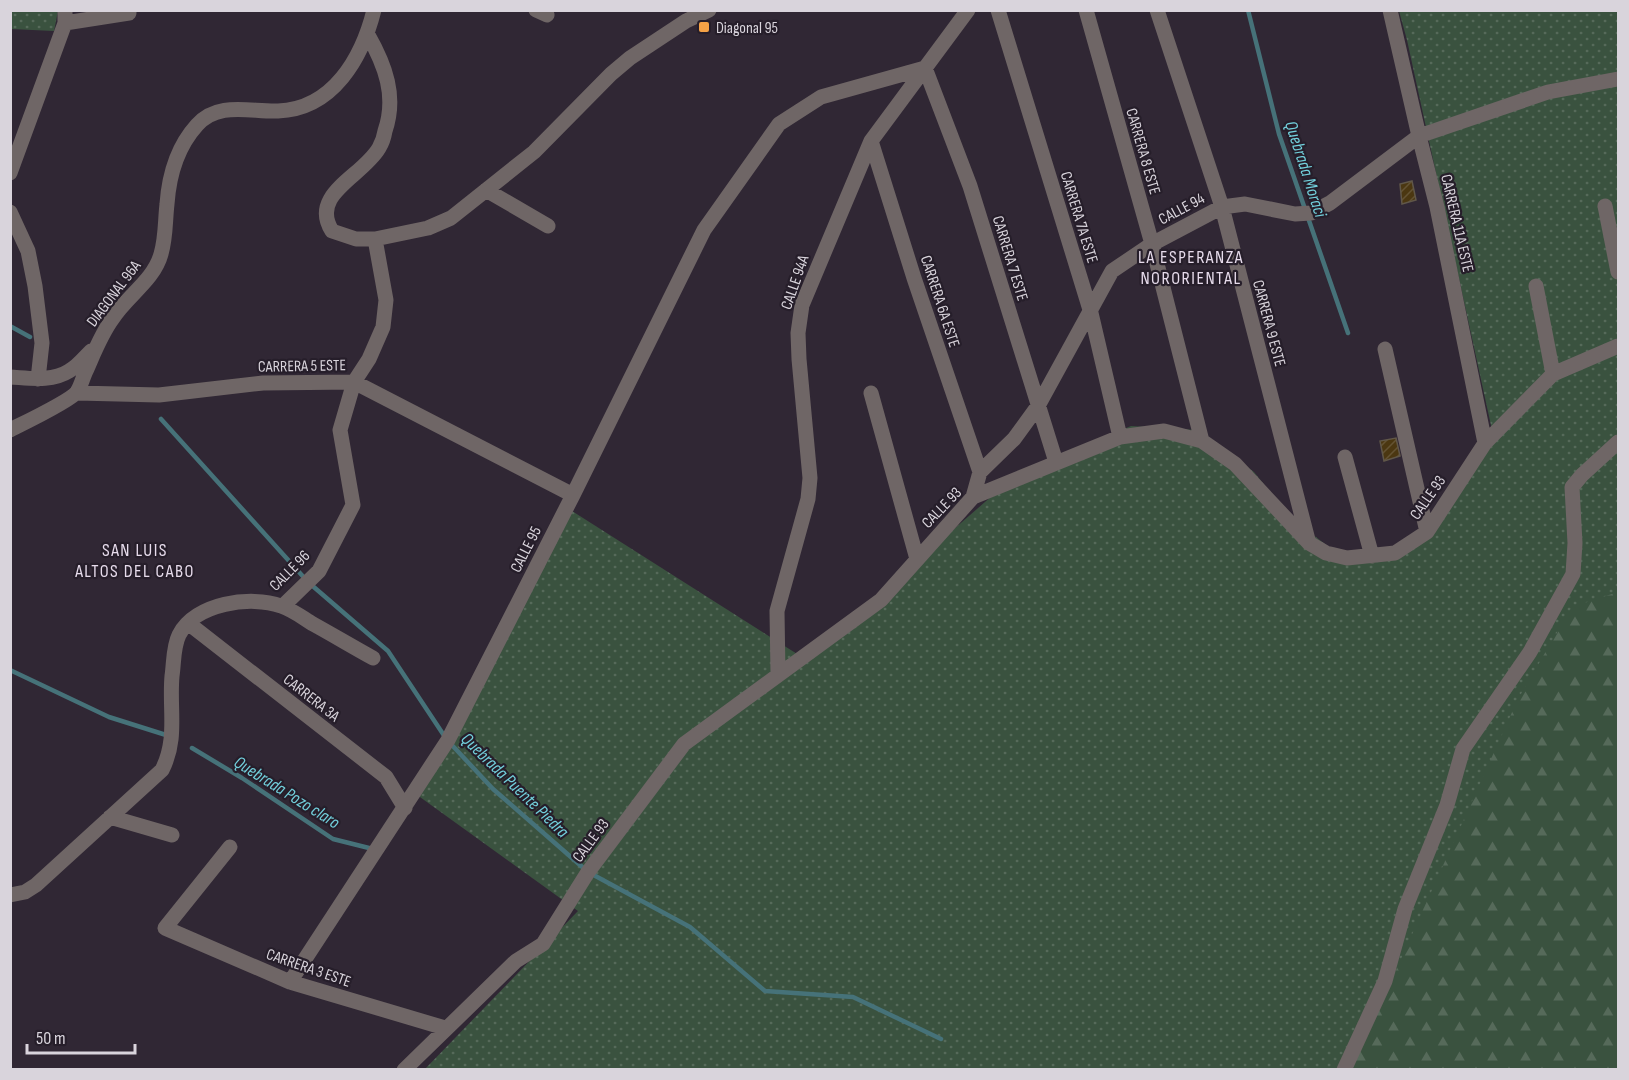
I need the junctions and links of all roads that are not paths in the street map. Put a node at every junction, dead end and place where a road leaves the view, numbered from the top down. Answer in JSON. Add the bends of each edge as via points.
{"nodes":[{"id":1,"x":374,"y":10,"type":"edge"},
{"id":2,"x":709,"y":10,"type":"edge"},
{"id":3,"x":968,"y":10,"type":"edge"},
{"id":4,"x":998,"y":10,"type":"edge"},
{"id":5,"x":1086,"y":10,"type":"edge"},
{"id":6,"x":1157,"y":10,"type":"edge"},
{"id":7,"x":1390,"y":10,"type":"edge"},
{"id":8,"x":129,"y":13,"type":"dead end"},
{"id":9,"x":65,"y":17,"type":"edge"},
{"id":10,"x":368,"y":35,"type":"junction"},
{"id":11,"x":925,"y":68,"type":"junction"},
{"id":12,"x":1618,"y":79,"type":"edge"},
{"id":13,"x":1419,"y":136,"type":"junction"},
{"id":14,"x":871,"y":141,"type":"junction"},
{"id":15,"x":10,"y":173,"type":"edge"},
{"id":16,"x":486,"y":190,"type":"junction"},
{"id":17,"x":1605,"y":206,"type":"dead end"},
{"id":18,"x":1222,"y":207,"type":"junction"},
{"id":19,"x":10,"y":212,"type":"edge"},
{"id":20,"x":548,"y":226,"type":"dead end"},
{"id":21,"x":375,"y":239,"type":"junction"},
{"id":22,"x":1152,"y":244,"type":"junction"},
{"id":23,"x":1618,"y":272,"type":"edge"},
{"id":24,"x":1536,"y":286,"type":"dead end"},
{"id":25,"x":1091,"y":312,"type":"junction"},
{"id":26,"x":97,"y":345,"type":"junction"},
{"id":27,"x":1618,"y":346,"type":"edge"},
{"id":28,"x":1386,"y":349,"type":"dead end"},
{"id":29,"x":1552,"y":374,"type":"junction"},
{"id":30,"x":10,"y":377,"type":"edge"},
{"id":31,"x":38,"y":379,"type":"junction"},
{"id":32,"x":354,"y":382,"type":"junction"},
{"id":33,"x":76,"y":393,"type":"junction"},
{"id":34,"x":871,"y":393,"type":"dead end"},
{"id":35,"x":1038,"y":406,"type":"junction"},
{"id":36,"x":10,"y":430,"type":"edge"},
{"id":37,"x":1120,"y":437,"type":"junction"},
{"id":38,"x":1202,"y":441,"type":"junction"},
{"id":39,"x":1618,"y":442,"type":"edge"},
{"id":40,"x":1485,"y":443,"type":"junction"},
{"id":41,"x":1345,"y":456,"type":"dead end"},
{"id":42,"x":1056,"y":462,"type":"junction"},
{"id":43,"x":980,"y":472,"type":"junction"},
{"id":44,"x":573,"y":495,"type":"junction"},
{"id":45,"x":973,"y":497,"type":"junction"},
{"id":46,"x":1427,"y":532,"type":"junction"},
{"id":47,"x":1309,"y":543,"type":"junction"},
{"id":48,"x":1372,"y":556,"type":"junction"},
{"id":49,"x":917,"y":559,"type":"junction"},
{"id":50,"x":283,"y":606,"type":"junction"},
{"id":51,"x":188,"y":623,"type":"junction"},
{"id":52,"x":373,"y":658,"type":"dead end"},
{"id":53,"x":778,"y":674,"type":"junction"},
{"id":54,"x":405,"y":808,"type":"junction"},
{"id":55,"x":110,"y":817,"type":"junction"},
{"id":56,"x":172,"y":835,"type":"dead end"},
{"id":57,"x":230,"y":847,"type":"dead end"},
{"id":58,"x":10,"y":895,"type":"edge"},
{"id":59,"x":290,"y":982,"type":"junction"},
{"id":60,"x":446,"y":1028,"type":"junction"},
{"id":61,"x":405,"y":1070,"type":"edge"},
{"id":62,"x":1344,"y":1070,"type":"edge"}],
"edges":[{"from":1,"to":10,"type":"street","name":"DIAGONAL 96A"},
{"from":2,"to":16,"type":"street","via":[[630,58],[534,152]]},
{"from":3,"to":11,"type":"street","name":"CALLE 94A"},
{"from":4,"to":25,"type":"street","name":"CARRERA 7A ESTE"},
{"from":5,"to":22,"type":"street","name":"CARRERA 8 ESTE"},
{"from":6,"to":18,"type":"street","name":"CARRERA 9 ESTE"},
{"from":7,"to":13,"type":"street","name":"CARRERA 11A ESTE"},
{"from":8,"to":9,"type":"street"},
{"from":9,"to":15,"type":"street"},
{"from":10,"to":21,"type":"street","via":[[388,81],[388,124],[380,147],[330,198],[325,209],[332,231],[356,239]]},
{"from":10,"to":26,"type":"street","name":"DIAGONAL 96A","via":[[350,69],[319,100],[279,111],[223,109],[198,123],[173,165],[161,256],[149,278],[128,298]]},
{"from":11,"to":14,"type":"street","name":"CALLE 94A"},
{"from":11,"to":35,"type":"street","name":"CARRERA 7 ESTE","via":[[970,186]]},
{"from":11,"to":44,"type":"street","name":"CALLE 95","via":[[821,97],[779,124],[704,230]]},
{"from":12,"to":13,"type":"street","name":"CALLE 94","via":[[1548,92]]},
{"from":13,"to":18,"type":"street","name":"CALLE 94","via":[[1330,203],[1303,213],[1245,204]]},
{"from":13,"to":40,"type":"street","name":"CARRERA 11A ESTE"},
{"from":14,"to":43,"type":"street","name":"CARRERA 6A ESTE"},
{"from":14,"to":53,"type":"street","name":"CALLE 94A","via":[[802,305],[798,333],[810,478],[808,499],[777,611]]},
{"from":16,"to":20,"type":"street"},
{"from":16,"to":21,"type":"street","via":[[440,224]]},
{"from":17,"to":23,"type":"street"},
{"from":18,"to":22,"type":"street","name":"CALLE 94"},
{"from":18,"to":47,"type":"street","name":"CARRERA 9 ESTE"},
{"from":19,"to":31,"type":"street","via":[[28,251],[35,286],[42,343]]},
{"from":21,"to":32,"type":"street","name":"CALLE 96","via":[[386,300],[383,327]]},
{"from":22,"to":25,"type":"street","name":"CALLE 94","via":[[1112,271]]},
{"from":22,"to":38,"type":"street","name":"CARRERA 8 ESTE"},
{"from":24,"to":29,"type":"street"},
{"from":25,"to":35,"type":"street","name":"CALLE 94"},
{"from":25,"to":37,"type":"street","name":"CARRERA 7A ESTE"},
{"from":26,"to":31,"type":"street","via":[[69,372]]},
{"from":26,"to":33,"type":"street","name":"DIAGONAL 96A"},
{"from":27,"to":29,"type":"street","name":"CALLE 93"},
{"from":28,"to":46,"type":"street"},
{"from":29,"to":40,"type":"street","name":"CALLE 93"},
{"from":30,"to":31,"type":"street"},
{"from":32,"to":33,"type":"street","name":"CARRERA 5 ESTE","via":[[263,383],[159,395]]},
{"from":32,"to":44,"type":"street","name":"CARRERA 5 ESTE"},
{"from":32,"to":50,"type":"street","name":"CALLE 96","via":[[340,430],[353,505],[319,571]]},
{"from":33,"to":36,"type":"street"},
{"from":34,"to":49,"type":"street"},
{"from":35,"to":42,"type":"street","name":"CARRERA 7 ESTE"},
{"from":35,"to":43,"type":"street","name":"CALLE 94","via":[[1014,439]]},
{"from":37,"to":38,"type":"street","name":"CALLE 93","via":[[1164,431]]},
{"from":37,"to":42,"type":"street","name":"CALLE 93"},
{"from":38,"to":47,"type":"street","name":"CALLE 93","via":[[1235,464]]},
{"from":39,"to":62,"type":"street","via":[[1572,487],[1573,574],[1530,652],[1463,749],[1447,805],[1405,909],[1384,981]]},
{"from":40,"to":46,"type":"street","name":"CALLE 93"},
{"from":41,"to":48,"type":"street"},
{"from":42,"to":45,"type":"street","name":"CALLE 93"},
{"from":43,"to":45,"type":"street"},
{"from":44,"to":54,"type":"street","name":"CALLE 95","via":[[448,740]]},
{"from":45,"to":49,"type":"street","name":"CALLE 93"},
{"from":46,"to":48,"type":"street","name":"CALLE 93","via":[[1395,553]]},
{"from":47,"to":48,"type":"street","name":"CALLE 93","via":[[1326,553],[1347,558]]},
{"from":49,"to":53,"type":"street","name":"CALLE 93","via":[[881,600]]},
{"from":50,"to":51,"type":"street","name":"CALLE 96","via":[[262,600],[240,602],[211,608]]},
{"from":50,"to":52,"type":"street"},
{"from":51,"to":54,"type":"street","name":"CARRERA 3A","via":[[386,777]]},
{"from":51,"to":55,"type":"street","via":[[179,636],[175,653],[169,755],[162,770]]},
{"from":53,"to":60,"type":"street","name":"CALLE 93","via":[[684,744],[588,872],[543,944],[516,961]]},
{"from":54,"to":59,"type":"street","name":"CALLE 95"},
{"from":55,"to":56,"type":"street"},
{"from":55,"to":58,"type":"street","via":[[36,885]]},
{"from":57,"to":59,"type":"street","name":"CARRERA 3 ESTE","via":[[165,928]]},
{"from":59,"to":60,"type":"street","name":"CARRERA 3 ESTE"},
{"from":60,"to":61,"type":"street","name":"CALLE 93"}]}
